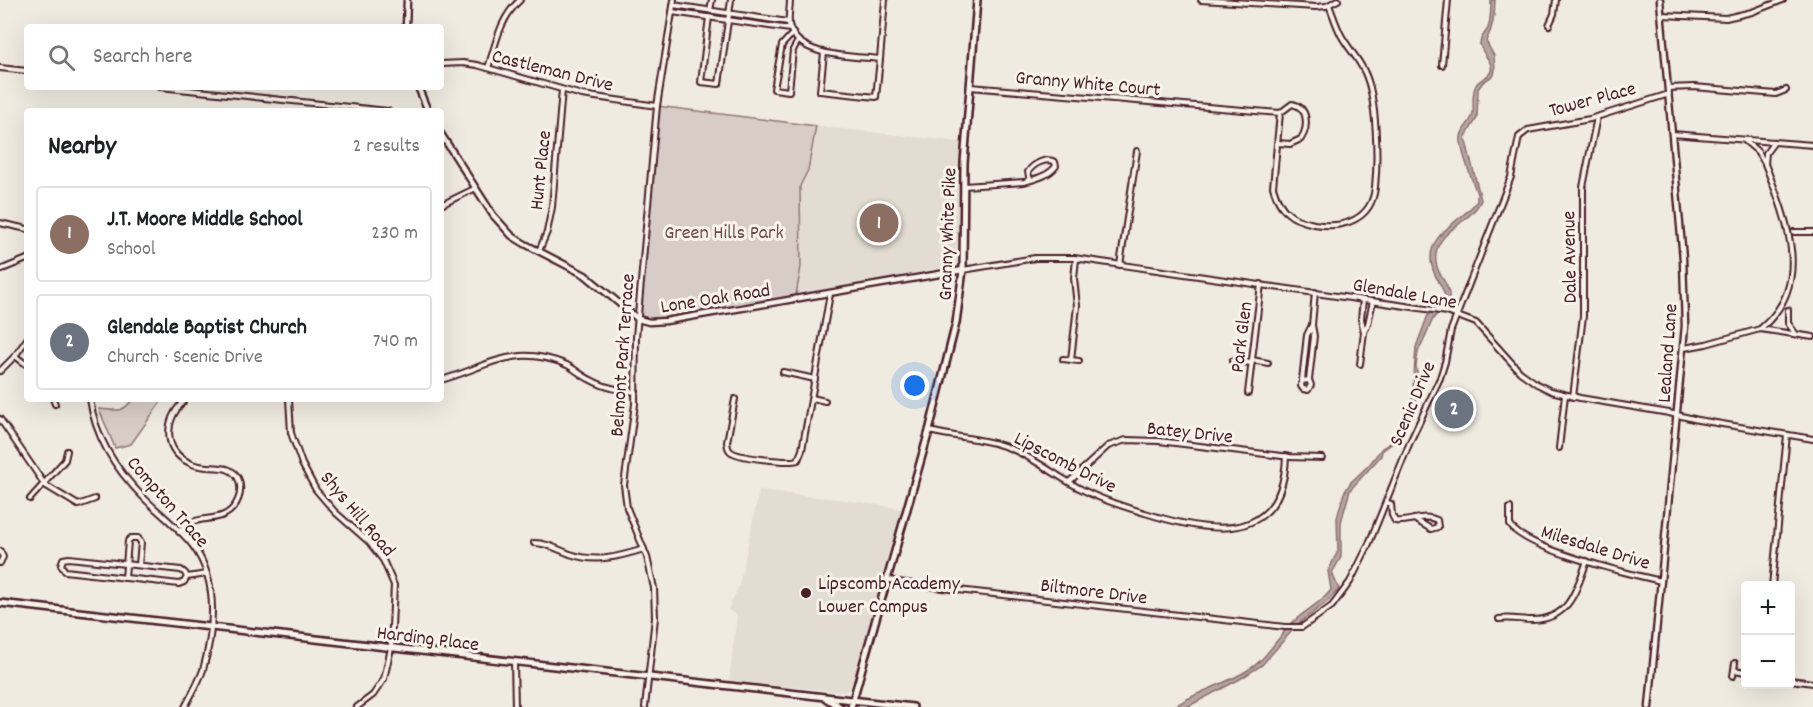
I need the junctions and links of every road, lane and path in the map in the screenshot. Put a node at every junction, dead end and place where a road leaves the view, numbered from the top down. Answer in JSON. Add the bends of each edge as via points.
{"nodes":[{"id":1,"x":407,"y":0,"type":"edge"},
{"id":2,"x":520,"y":0,"type":"edge"},
{"id":3,"x":711,"y":0,"type":"edge"},
{"id":4,"x":731,"y":0,"type":"edge"},
{"id":5,"x":790,"y":0,"type":"edge"},
{"id":6,"x":885,"y":0,"type":"edge"},
{"id":7,"x":977,"y":0,"type":"edge"},
{"id":8,"x":1201,"y":0,"type":"edge"},
{"id":9,"x":1338,"y":0,"type":"edge"},
{"id":10,"x":1448,"y":0,"type":"edge"},
{"id":11,"x":1556,"y":0,"type":"edge"},
{"id":12,"x":1660,"y":0,"type":"edge"},
{"id":13,"x":1784,"y":0,"type":"edge"},
{"id":14,"x":673,"y":2,"type":"edge"},
{"id":15,"x":1329,"y":4,"type":"junction"},
{"id":16,"x":710,"y":10,"type":"junction"},
{"id":17,"x":672,"y":12,"type":"junction"},
{"id":18,"x":729,"y":13,"type":"junction"},
{"id":19,"x":1662,"y":15,"type":"junction"},
{"id":20,"x":709,"y":17,"type":"junction"},
{"id":21,"x":728,"y":20,"type":"junction"},
{"id":22,"x":788,"y":22,"type":"junction"},
{"id":23,"x":406,"y":24,"type":"edge"},
{"id":24,"x":1549,"y":25,"type":"dead end"},
{"id":25,"x":792,"y":31,"type":"junction"},
{"id":26,"x":798,"y":41,"type":"junction"},
{"id":27,"x":824,"y":53,"type":"junction"},
{"id":28,"x":880,"y":59,"type":"junction"},
{"id":29,"x":444,"y":64,"type":"edge"},
{"id":30,"x":1442,"y":65,"type":"dead end"},
{"id":31,"x":0,"y":68,"type":"edge"},
{"id":32,"x":488,"y":68,"type":"junction"},
{"id":33,"x":24,"y":71,"type":"edge"},
{"id":34,"x":969,"y":87,"type":"junction"},
{"id":35,"x":188,"y":90,"type":"edge"},
{"id":36,"x":419,"y":90,"type":"edge"},
{"id":37,"x":562,"y":90,"type":"junction"},
{"id":38,"x":1786,"y":90,"type":"dead end"},
{"id":39,"x":1669,"y":91,"type":"junction"},
{"id":40,"x":657,"y":106,"type":"junction"},
{"id":41,"x":360,"y":108,"type":"edge"},
{"id":42,"x":427,"y":108,"type":"edge"},
{"id":43,"x":1280,"y":113,"type":"junction"},
{"id":44,"x":1597,"y":117,"type":"junction"},
{"id":45,"x":1523,"y":132,"type":"joint"},
{"id":46,"x":1672,"y":134,"type":"junction"},
{"id":47,"x":444,"y":139,"type":"edge"},
{"id":48,"x":1741,"y":139,"type":"junction"},
{"id":49,"x":1774,"y":142,"type":"junction"},
{"id":50,"x":1278,"y":143,"type":"junction"},
{"id":51,"x":1813,"y":145,"type":"edge"},
{"id":52,"x":1137,"y":151,"type":"dead end"},
{"id":53,"x":1765,"y":164,"type":"junction"},
{"id":54,"x":1030,"y":180,"type":"junction"},
{"id":55,"x":963,"y":186,"type":"junction"},
{"id":56,"x":476,"y":189,"type":"junction"},
{"id":57,"x":444,"y":203,"type":"edge"},
{"id":58,"x":0,"y":223,"type":"edge"},
{"id":59,"x":24,"y":228,"type":"edge"},
{"id":60,"x":1794,"y":232,"type":"junction"},
{"id":61,"x":1813,"y":232,"type":"edge"},
{"id":62,"x":1796,"y":238,"type":"dead end"},
{"id":63,"x":540,"y":251,"type":"junction"},
{"id":64,"x":1076,"y":259,"type":"junction"},
{"id":65,"x":24,"y":260,"type":"edge"},
{"id":66,"x":1120,"y":265,"type":"junction"},
{"id":67,"x":0,"y":270,"type":"edge"},
{"id":68,"x":963,"y":270,"type":"junction"},
{"id":69,"x":1261,"y":284,"type":"junction"},
{"id":70,"x":1315,"y":292,"type":"junction"},
{"id":71,"x":830,"y":294,"type":"junction"},
{"id":72,"x":1363,"y":300,"type":"junction"},
{"id":73,"x":1373,"y":301,"type":"junction"},
{"id":74,"x":1793,"y":302,"type":"dead end"},
{"id":75,"x":1788,"y":309,"type":"junction"},
{"id":76,"x":1458,"y":315,"type":"junction"},
{"id":77,"x":638,"y":320,"type":"junction"},
{"id":78,"x":1312,"y":325,"type":"junction"},
{"id":79,"x":1760,"y":329,"type":"junction"},
{"id":80,"x":1364,"y":332,"type":"junction"},
{"id":81,"x":1796,"y":334,"type":"junction"},
{"id":82,"x":1813,"y":337,"type":"edge"},
{"id":83,"x":24,"y":343,"type":"edge"},
{"id":84,"x":1684,"y":348,"type":"junction"},
{"id":85,"x":1305,"y":354,"type":"junction"},
{"id":86,"x":1312,"y":355,"type":"junction"},
{"id":87,"x":15,"y":356,"type":"junction"},
{"id":88,"x":1063,"y":359,"type":"dead end"},
{"id":89,"x":1071,"y":360,"type":"junction"},
{"id":90,"x":1079,"y":361,"type":"dead end"},
{"id":91,"x":1232,"y":361,"type":"dead end"},
{"id":92,"x":1252,"y":362,"type":"junction"},
{"id":93,"x":24,"y":363,"type":"edge"},
{"id":94,"x":1268,"y":363,"type":"dead end"},
{"id":95,"x":1360,"y":364,"type":"dead end"},
{"id":96,"x":0,"y":371,"type":"edge"},
{"id":97,"x":783,"y":372,"type":"dead end"},
{"id":98,"x":444,"y":379,"type":"edge"},
{"id":99,"x":815,"y":379,"type":"junction"},
{"id":100,"x":1302,"y":380,"type":"junction"},
{"id":101,"x":1309,"y":380,"type":"junction"},
{"id":102,"x":636,"y":392,"type":"junction"},
{"id":103,"x":1248,"y":393,"type":"dead end"},
{"id":104,"x":1565,"y":395,"type":"junction"},
{"id":105,"x":1573,"y":397,"type":"junction"},
{"id":106,"x":812,"y":398,"type":"junction"},
{"id":107,"x":735,"y":399,"type":"dead end"},
{"id":108,"x":825,"y":401,"type":"dead end"},
{"id":109,"x":91,"y":402,"type":"edge"},
{"id":110,"x":183,"y":402,"type":"dead end"},
{"id":111,"x":289,"y":402,"type":"edge"},
{"id":112,"x":1677,"y":415,"type":"junction"},
{"id":113,"x":0,"y":418,"type":"edge"},
{"id":114,"x":929,"y":431,"type":"junction"},
{"id":115,"x":1786,"y":435,"type":"junction"},
{"id":116,"x":1813,"y":439,"type":"edge"},
{"id":117,"x":1559,"y":448,"type":"dead end"},
{"id":118,"x":67,"y":451,"type":"dead end"},
{"id":119,"x":1286,"y":456,"type":"junction"},
{"id":120,"x":1322,"y":458,"type":"dead end"},
{"id":121,"x":1069,"y":482,"type":"junction"},
{"id":122,"x":45,"y":485,"type":"junction"},
{"id":123,"x":30,"y":499,"type":"dead end"},
{"id":124,"x":95,"y":499,"type":"dead end"},
{"id":125,"x":1386,"y":502,"type":"junction"},
{"id":126,"x":1510,"y":508,"type":"dead end"},
{"id":127,"x":1414,"y":519,"type":"junction"},
{"id":128,"x":179,"y":532,"type":"junction"},
{"id":129,"x":534,"y":543,"type":"dead end"},
{"id":130,"x":644,"y":549,"type":"junction"},
{"id":131,"x":0,"y":551,"type":"edge"},
{"id":132,"x":1587,"y":561,"type":"junction"},
{"id":133,"x":0,"y":563,"type":"edge"},
{"id":134,"x":126,"y":564,"type":"junction"},
{"id":135,"x":139,"y":565,"type":"junction"},
{"id":136,"x":207,"y":574,"type":"junction"},
{"id":137,"x":186,"y":577,"type":"junction"},
{"id":138,"x":126,"y":578,"type":"junction"},
{"id":139,"x":887,"y":579,"type":"junction"},
{"id":140,"x":1661,"y":580,"type":"junction"},
{"id":141,"x":1772,"y":581,"type":"edge"},
{"id":142,"x":0,"y":603,"type":"edge"},
{"id":143,"x":1499,"y":619,"type":"dead end"},
{"id":144,"x":210,"y":627,"type":"junction"},
{"id":145,"x":1297,"y":628,"type":"joint"},
{"id":146,"x":391,"y":648,"type":"junction"},
{"id":147,"x":514,"y":662,"type":"junction"},
{"id":148,"x":1735,"y":663,"type":"dead end"},
{"id":149,"x":1734,"y":670,"type":"junction"},
{"id":150,"x":1741,"y":671,"type":"edge"},
{"id":151,"x":1733,"y":676,"type":"dead end"},
{"id":152,"x":649,"y":677,"type":"junction"},
{"id":153,"x":1795,"y":681,"type":"edge"},
{"id":154,"x":1813,"y":683,"type":"edge"},
{"id":155,"x":823,"y":697,"type":"junction"},
{"id":156,"x":852,"y":704,"type":"edge"},
{"id":157,"x":185,"y":707,"type":"edge"},
{"id":158,"x":357,"y":707,"type":"edge"},
{"id":159,"x":515,"y":707,"type":"edge"},
{"id":160,"x":645,"y":707,"type":"edge"},
{"id":161,"x":840,"y":707,"type":"edge"},
{"id":162,"x":913,"y":707,"type":"edge"},
{"id":163,"x":1648,"y":707,"type":"edge"}],
"edges":[{"from":1,"to":23,"type":"street"},
{"from":2,"to":32,"type":"street","via":[[506,15]]},
{"from":3,"to":16,"type":"street"},
{"from":4,"to":18,"type":"street"},
{"from":5,"to":22,"type":"street"},
{"from":6,"to":28,"type":"street"},
{"from":7,"to":34,"type":"main road","name":"Granny White Pike"},
{"from":8,"to":15,"type":"street","via":[[1302,7]]},
{"from":9,"to":15,"type":"street"},
{"from":10,"to":30,"type":"street"},
{"from":11,"to":24,"type":"street"},
{"from":12,"to":19,"type":"street","name":"Lealand Lane"},
{"from":13,"to":19,"type":"street","via":[[1726,18]]},
{"from":14,"to":16,"type":"street"},
{"from":14,"to":17,"type":"street","name":"Belmont Park Terrace"},
{"from":15,"to":50,"type":"street","via":[[1370,88],[1376,138],[1375,187],[1364,214],[1342,225],[1327,226],[1290,216],[1273,187]]},
{"from":16,"to":18,"type":"street"},
{"from":17,"to":20,"type":"street"},
{"from":17,"to":40,"type":"street","name":"Belmont Park Terrace"},
{"from":18,"to":21,"type":"street"},
{"from":18,"to":22,"type":"street"},
{"from":19,"to":39,"type":"street","name":"Lealand Lane"},
{"from":20,"to":21,"type":"street"},
{"from":20,"to":21,"type":"street","via":[[701,82],[719,84]]},
{"from":21,"to":25,"type":"street"},
{"from":22,"to":25,"type":"street"},
{"from":25,"to":26,"type":"street"},
{"from":25,"to":26,"type":"street","via":[[782,44],[774,89],[789,91],[793,50]]},
{"from":26,"to":27,"type":"street"},
{"from":27,"to":28,"type":"street"},
{"from":27,"to":28,"type":"street","via":[[820,91],[865,96],[876,97]]},
{"from":29,"to":32,"type":"street","name":"Castleman Drive"},
{"from":31,"to":33,"type":"street"},
{"from":32,"to":37,"type":"street","name":"Castleman Drive"},
{"from":34,"to":43,"type":"street","name":"Granny White Court"},
{"from":34,"to":55,"type":"main road","name":"Granny White Pike"},
{"from":35,"to":41,"type":"street"},
{"from":36,"to":42,"type":"street"},
{"from":37,"to":40,"type":"street","name":"Castleman Drive"},
{"from":37,"to":63,"type":"street","name":"Hunt Place","via":[[552,207]]},
{"from":38,"to":39,"type":"street","name":"Tower Place","via":[[1776,94],[1701,88]]},
{"from":39,"to":44,"type":"street","name":"Tower Place"},
{"from":39,"to":46,"type":"street","name":"Lealand Lane"},
{"from":40,"to":77,"type":"street","name":"Belmont Park Terrace"},
{"from":43,"to":50,"type":"street"},
{"from":43,"to":50,"type":"street","name":"Granny White Court","via":[[1292,104],[1301,107],[1305,126],[1301,139],[1290,144]]},
{"from":44,"to":45,"type":"street","name":"Tower Place"},
{"from":44,"to":105,"type":"street","name":"Dale Avenue","via":[[1582,196],[1583,316]]},
{"from":45,"to":76,"type":"street","name":"Scenic Drive","via":[[1511,177]]},
{"from":46,"to":48,"type":"street"},
{"from":46,"to":84,"type":"street","name":"Lealand Lane","via":[[1683,259]]},
{"from":47,"to":56,"type":"street","name":"Lone Oak Road"},
{"from":48,"to":49,"type":"street"},
{"from":48,"to":53,"type":"street","via":[[1754,148]]},
{"from":49,"to":51,"type":"street"},
{"from":49,"to":53,"type":"street","via":[[1766,153]]},
{"from":52,"to":66,"type":"street"},
{"from":53,"to":60,"type":"street"},
{"from":54,"to":54,"type":"street","via":[[1052,171],[1055,162],[1046,160],[1031,167]]},
{"from":54,"to":55,"type":"street"},
{"from":55,"to":68,"type":"main road","name":"Granny White Pike"},
{"from":56,"to":57,"type":"street"},
{"from":56,"to":63,"type":"street","name":"Lone Oak Road","via":[[508,232]]},
{"from":58,"to":59,"type":"street"},
{"from":60,"to":61,"type":"street"},
{"from":60,"to":62,"type":"street"},
{"from":63,"to":77,"type":"street","name":"Lone Oak Road","via":[[589,278]]},
{"from":64,"to":66,"type":"street","name":"Glendale Lane"},
{"from":64,"to":68,"type":"street","name":"Glendale Lane","via":[[1035,258]]},
{"from":64,"to":89,"type":"street","via":[[1077,306]]},
{"from":65,"to":67,"type":"street"},
{"from":66,"to":69,"type":"street","name":"Glendale Lane"},
{"from":68,"to":71,"type":"street","name":"Lone Oak Road"},
{"from":68,"to":114,"type":"main road","name":"Granny White Pike","via":[[954,330]]},
{"from":69,"to":70,"type":"street","name":"Glendale Lane"},
{"from":69,"to":92,"type":"street","name":"Park Glen"},
{"from":70,"to":72,"type":"street","name":"Glendale Lane"},
{"from":70,"to":78,"type":"street"},
{"from":71,"to":77,"type":"street","name":"Lone Oak Road","via":[[666,321]]},
{"from":71,"to":99,"type":"street"},
{"from":72,"to":73,"type":"street","name":"Glendale Lane"},
{"from":72,"to":80,"type":"street"},
{"from":73,"to":76,"type":"street","name":"Glendale Lane"},
{"from":73,"to":80,"type":"street"},
{"from":74,"to":75,"type":"street"},
{"from":75,"to":79,"type":"street"},
{"from":75,"to":81,"type":"street","via":[[1788,323]]},
{"from":76,"to":104,"type":"street","name":"Glendale Lane","via":[[1483,330],[1525,376]]},
{"from":76,"to":125,"type":"street","name":"Scenic Drive","via":[[1438,383]]},
{"from":77,"to":102,"type":"street","name":"Belmont Park Terrace"},
{"from":78,"to":85,"type":"street"},
{"from":78,"to":86,"type":"street"},
{"from":79,"to":81,"type":"street"},
{"from":79,"to":84,"type":"street"},
{"from":80,"to":95,"type":"street"},
{"from":81,"to":82,"type":"street"},
{"from":83,"to":87,"type":"street"},
{"from":84,"to":112,"type":"street","name":"Lealand Lane"},
{"from":85,"to":86,"type":"street"},
{"from":85,"to":100,"type":"street"},
{"from":86,"to":101,"type":"street"},
{"from":87,"to":93,"type":"street"},
{"from":87,"to":96,"type":"street"},
{"from":88,"to":89,"type":"street"},
{"from":89,"to":90,"type":"street"},
{"from":91,"to":92,"type":"street"},
{"from":92,"to":94,"type":"street"},
{"from":92,"to":103,"type":"street","name":"Park Glen"},
{"from":97,"to":99,"type":"street"},
{"from":98,"to":102,"type":"street","via":[[482,365],[522,356],[542,357],[567,365],[607,387]]},
{"from":99,"to":106,"type":"street"},
{"from":100,"to":101,"type":"street"},
{"from":100,"to":101,"type":"street","via":[[1301,387],[1306,390],[1311,387]]},
{"from":102,"to":130,"type":"street","name":"Belmont Park Terrace","via":[[624,494]]},
{"from":104,"to":105,"type":"street","name":"Glendale Lane"},
{"from":104,"to":117,"type":"street"},
{"from":105,"to":112,"type":"street","name":"Glendale Lane"},
{"from":106,"to":107,"type":"street","via":[[801,456],[796,461],[740,455],[729,450]]},
{"from":106,"to":108,"type":"street"},
{"from":109,"to":128,"type":"street","name":"Compton Trace","via":[[100,437],[124,477]]},
{"from":110,"to":128,"type":"street","via":[[169,423],[173,449],[191,464],[227,469],[237,476],[241,486],[233,508],[225,514],[189,523]]},
{"from":111,"to":146,"type":"street","name":"Shys Hill Road","via":[[291,433],[313,484],[335,512],[369,542],[383,560],[394,585]]},
{"from":112,"to":115,"type":"street","name":"Glendale Lane"},
{"from":112,"to":140,"type":"street","name":"Lealand Lane"},
{"from":113,"to":122,"type":"street"},
{"from":114,"to":121,"type":"street","name":"Lipscomb Drive","via":[[1009,448]]},
{"from":114,"to":139,"type":"main road","name":"Granny White Pike"},
{"from":115,"to":116,"type":"street","name":"Glendale Lane"},
{"from":115,"to":141,"type":"street"},
{"from":118,"to":122,"type":"street","via":[[65,460]]},
{"from":119,"to":120,"type":"street","name":"Batey Drive"},
{"from":119,"to":121,"type":"street","name":"Batey Drive","via":[[1159,441],[1119,441],[1101,451]]},
{"from":119,"to":121,"type":"street","name":"Lipscomb Drive","via":[[1275,502],[1258,519],[1232,528],[1154,516],[1098,498]]},
{"from":122,"to":123,"type":"street"},
{"from":122,"to":124,"type":"street","via":[[78,505]]},
{"from":125,"to":127,"type":"street","via":[[1395,521]]},
{"from":125,"to":145,"type":"street","name":"Scenic Drive","via":[[1347,588],[1328,610]]},
{"from":126,"to":132,"type":"street","name":"Milesdale Drive","via":[[1510,525],[1520,536]]},
{"from":127,"to":127,"type":"street","via":[[1435,518],[1438,527],[1428,528]]},
{"from":128,"to":136,"type":"street","name":"Compton Trace","via":[[193,547]]},
{"from":129,"to":130,"type":"street","via":[[597,559]]},
{"from":130,"to":152,"type":"street","name":"Belmont Park Terrace","via":[[655,605]]},
{"from":131,"to":133,"type":"street"},
{"from":132,"to":140,"type":"street","name":"Milesdale Drive"},
{"from":132,"to":143,"type":"street","via":[[1571,600],[1558,614],[1537,620]]},
{"from":134,"to":135,"type":"street"},
{"from":134,"to":135,"type":"street","via":[[129,539],[138,538]]},
{"from":134,"to":138,"type":"street"},
{"from":134,"to":138,"type":"street","via":[[66,558],[61,565],[65,571]]},
{"from":135,"to":137,"type":"street","via":[[181,570]]},
{"from":136,"to":137,"type":"street"},
{"from":136,"to":144,"type":"street","name":"Compton Trace","via":[[211,589]]},
{"from":137,"to":138,"type":"street","via":[[179,584]]},
{"from":139,"to":145,"type":"street","name":"Biltmore Drive"},
{"from":139,"to":156,"type":"main road","name":"Granny White Pike"},
{"from":140,"to":163,"type":"street","name":"Lealand Lane"},
{"from":142,"to":144,"type":"main road","name":"Harding Place"},
{"from":144,"to":146,"type":"main road","name":"Harding Place"},
{"from":144,"to":157,"type":"street","name":"Compton Trace","via":[[202,671]]},
{"from":146,"to":147,"type":"main road","name":"Harding Place"},
{"from":146,"to":158,"type":"street","name":"Shys Hill Road","via":[[384,679],[373,695]]},
{"from":147,"to":152,"type":"main road","name":"Harding Place"},
{"from":147,"to":159,"type":"street"},
{"from":148,"to":149,"type":"street"},
{"from":149,"to":150,"type":"street"},
{"from":149,"to":151,"type":"street"},
{"from":152,"to":155,"type":"main road","name":"Harding Place"},
{"from":152,"to":160,"type":"street","name":"Belmont Park Terrace"},
{"from":153,"to":154,"type":"street"},
{"from":155,"to":156,"type":"main road","name":"Harding Place"},
{"from":155,"to":161,"type":"main road"},
{"from":156,"to":162,"type":"main road","name":"Harding Place"}]}
